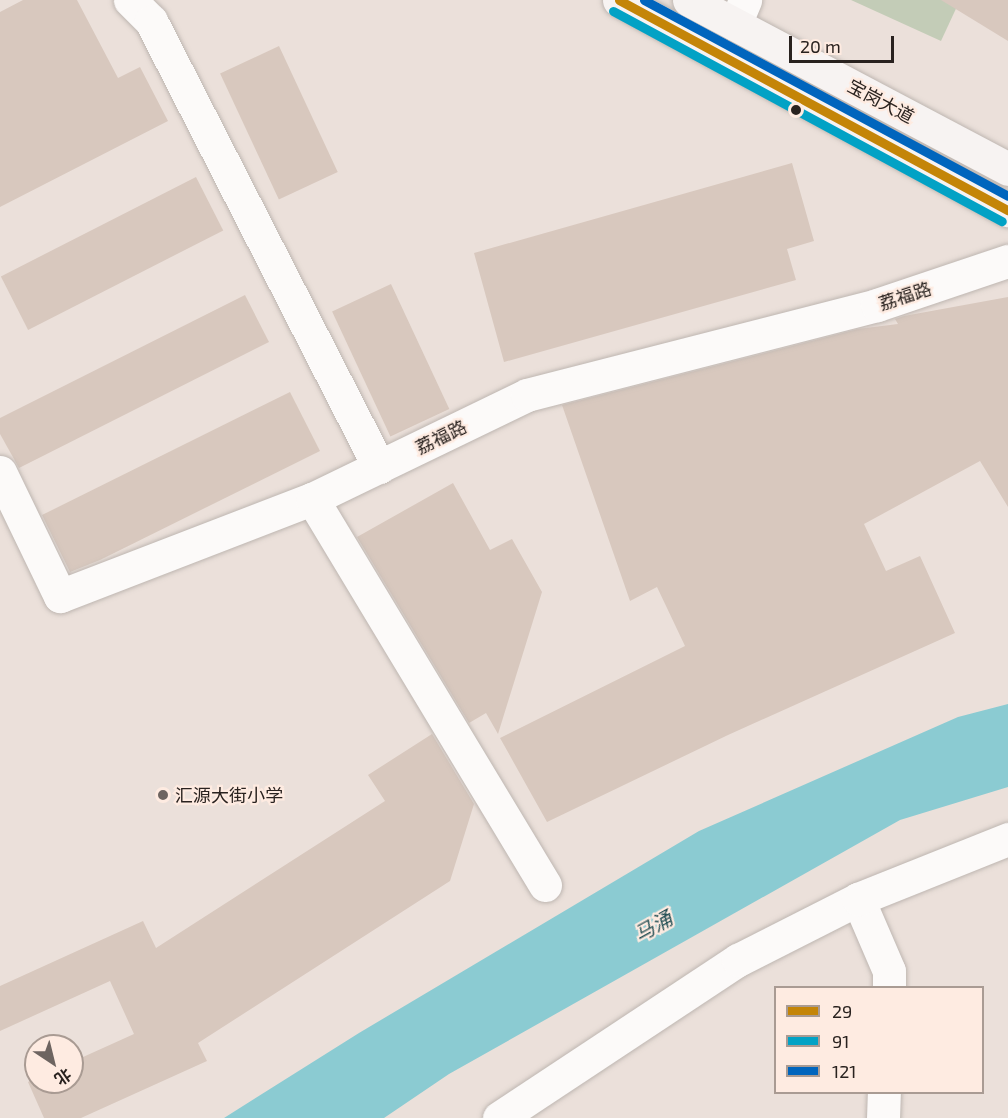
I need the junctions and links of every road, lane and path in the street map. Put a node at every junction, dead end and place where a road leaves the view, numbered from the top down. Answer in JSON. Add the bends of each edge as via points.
{"nodes":[{"id":1,"x":130,"y":0,"type":"edge"},
{"id":2,"x":619,"y":0,"type":"edge"},
{"id":3,"x":689,"y":0,"type":"edge"},
{"id":4,"x":740,"y":12,"type":"edge"},
{"id":5,"x":1008,"y":169,"type":"edge"},
{"id":6,"x":1008,"y":210,"type":"edge"},
{"id":7,"x":1008,"y":261,"type":"edge"},
{"id":8,"x":380,"y":467,"type":"junction"},
{"id":9,"x":0,"y":472,"type":"edge"},
{"id":10,"x":312,"y":499,"type":"junction"},
{"id":11,"x":1008,"y":839,"type":"edge"},
{"id":12,"x":545,"y":885,"type":"dead end"},
{"id":13,"x":858,"y":899,"type":"junction"},
{"id":14,"x":889,"y":986,"type":"edge"},
{"id":15,"x":884,"y":1094,"type":"edge"},
{"id":16,"x":499,"y":1118,"type":"edge"},
{"id":17,"x":883,"y":1118,"type":"edge"}],
"edges":[{"from":1,"to":8,"type":"street","via":[[151,21]]},
{"from":2,"to":6,"type":"main road","name":"宝岗大道"},
{"from":3,"to":4,"type":"main road","name":"宝岗大道"},
{"from":4,"to":5,"type":"main road","name":"宝岗大道"},
{"from":7,"to":8,"type":"street","name":"荔福路","via":[[877,305],[528,395]]},
{"from":8,"to":10,"type":"street","name":"荔福路"},
{"from":9,"to":10,"type":"street","name":"荔福路","via":[[60,597]]},
{"from":10,"to":12,"type":"street"},
{"from":11,"to":13,"type":"street"},
{"from":13,"to":14,"type":"street","via":[[889,971]]},
{"from":13,"to":16,"type":"street","via":[[738,960]]},
{"from":15,"to":17,"type":"street"}]}
